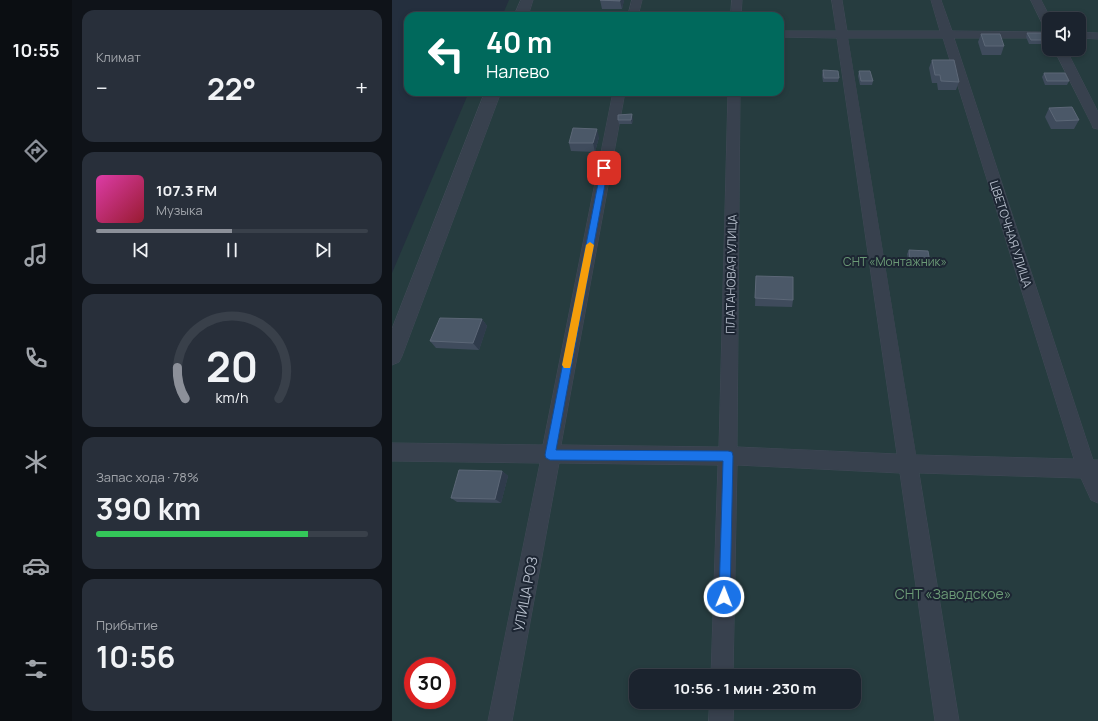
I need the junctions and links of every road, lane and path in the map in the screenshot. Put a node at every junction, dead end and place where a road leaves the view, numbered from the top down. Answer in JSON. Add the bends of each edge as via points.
{"nodes":[{"id":1,"x":527,"y":0,"type":"edge"},
{"id":2,"x":637,"y":0,"type":"edge"},
{"id":3,"x":737,"y":0,"type":"edge"},
{"id":4,"x":837,"y":0,"type":"edge"},
{"id":5,"x":936,"y":0,"type":"edge"},
{"id":6,"x":1036,"y":0,"type":"edge"},
{"id":7,"x":523,"y":12,"type":"edge"},
{"id":8,"x":634,"y":12,"type":"edge"},
{"id":9,"x":736,"y":12,"type":"edge"},
{"id":10,"x":1042,"y":12,"type":"edge"},
{"id":11,"x":784,"y":34,"type":"edge"},
{"id":12,"x":842,"y":34,"type":"junction"},
{"id":13,"x":947,"y":35,"type":"junction"},
{"id":14,"x":1042,"y":35,"type":"edge"},
{"id":15,"x":1086,"y":35,"type":"edge"},
{"id":16,"x":1098,"y":36,"type":"edge"},
{"id":17,"x":1063,"y":56,"type":"edge"},
{"id":18,"x":491,"y":96,"type":"edge"},
{"id":19,"x":618,"y":96,"type":"edge"},
{"id":20,"x":734,"y":96,"type":"edge"},
{"id":21,"x":1098,"y":126,"type":"edge"},
{"id":22,"x":392,"y":356,"type":"edge"},
{"id":23,"x":392,"y":452,"type":"edge"},
{"id":24,"x":550,"y":460,"type":"junction"},
{"id":25,"x":728,"y":463,"type":"junction"},
{"id":26,"x":907,"y":464,"type":"junction"},
{"id":27,"x":1092,"y":469,"type":"edge"},
{"id":28,"x":1098,"y":492,"type":"edge"},
{"id":29,"x":722,"y":669,"type":"edge"},
{"id":30,"x":722,"y":709,"type":"edge"},
{"id":31,"x":500,"y":721,"type":"edge"},
{"id":32,"x":721,"y":721,"type":"edge"},
{"id":33,"x":947,"y":721,"type":"edge"}],
"edges":[{"from":1,"to":7,"type":"street"},
{"from":2,"to":8,"type":"street"},
{"from":3,"to":9,"type":"street"},
{"from":4,"to":12,"type":"street"},
{"from":5,"to":13,"type":"street","name":"ЦВЕТОЧНАЯ УЛИЦА"},
{"from":6,"to":10,"type":"street"},
{"from":11,"to":12,"type":"street"},
{"from":12,"to":13,"type":"street"},
{"from":12,"to":26,"type":"street"},
{"from":13,"to":14,"type":"street"},
{"from":13,"to":27,"type":"street","name":"ЦВЕТОЧНАЯ УЛИЦА"},
{"from":15,"to":16,"type":"street"},
{"from":17,"to":21,"type":"street"},
{"from":18,"to":22,"type":"street"},
{"from":19,"to":24,"type":"street","name":"УЛИЦА РОЗ"},
{"from":20,"to":25,"type":"street","name":"ПЛАТАНОВАЯ УЛИЦА"},
{"from":23,"to":24,"type":"street"},
{"from":24,"to":25,"type":"street"},
{"from":24,"to":31,"type":"street","name":"УЛИЦА РОЗ"},
{"from":25,"to":26,"type":"street"},
{"from":25,"to":29,"type":"street","name":"ПЛАТАНОВАЯ УЛИЦА"},
{"from":26,"to":27,"type":"street"},
{"from":26,"to":33,"type":"street"},
{"from":27,"to":28,"type":"street","name":"ЦВЕТОЧНАЯ УЛИЦА"},
{"from":30,"to":32,"type":"street"}]}
